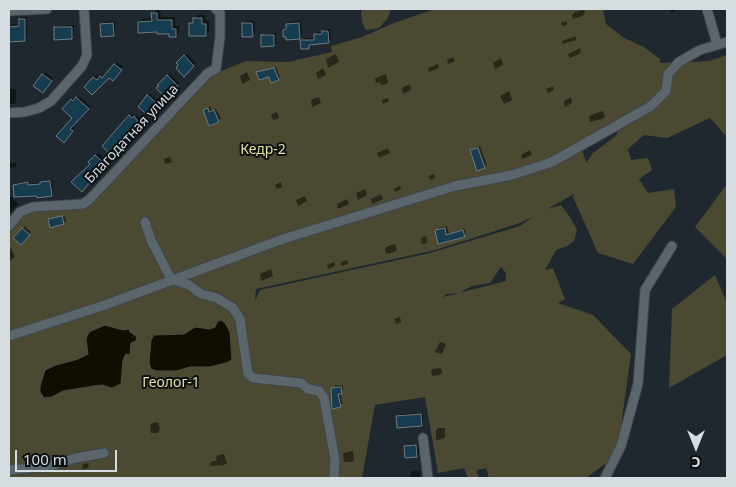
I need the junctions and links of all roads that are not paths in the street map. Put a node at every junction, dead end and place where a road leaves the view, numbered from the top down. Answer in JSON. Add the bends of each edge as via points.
{"nodes":[{"id":1,"x":47,"y":9,"type":"edge"},
{"id":2,"x":84,"y":9,"type":"edge"},
{"id":3,"x":216,"y":9,"type":"edge"},
{"id":4,"x":707,"y":9,"type":"edge"},
{"id":5,"x":9,"y":10,"type":"edge"},
{"id":6,"x":727,"y":42,"type":"edge"},
{"id":7,"x":717,"y":44,"type":"junction"},
{"id":8,"x":9,"y":113,"type":"edge"},
{"id":9,"x":146,"y":222,"type":"dead end"},
{"id":10,"x":9,"y":226,"type":"edge"},
{"id":11,"x":672,"y":246,"type":"dead end"},
{"id":12,"x":171,"y":279,"type":"junction"},
{"id":13,"x":9,"y":336,"type":"edge"},
{"id":14,"x":423,"y":438,"type":"dead end"},
{"id":15,"x":104,"y":453,"type":"dead end"},
{"id":16,"x":9,"y":470,"type":"edge"},
{"id":17,"x":334,"y":478,"type":"edge"},
{"id":18,"x":428,"y":478,"type":"edge"},
{"id":19,"x":605,"y":478,"type":"edge"}],
"edges":[{"from":1,"to":5,"type":"street"},
{"from":2,"to":8,"type":"street","via":[[87,55],[82,66],[51,101],[25,112]]},
{"from":3,"to":10,"type":"street","name":"Благодатная улица","via":[[220,13],[216,69],[208,73],[90,199],[83,204],[20,212]]},
{"from":4,"to":7,"type":"street"},
{"from":6,"to":7,"type":"street"},
{"from":7,"to":12,"type":"street","via":[[679,62],[668,74],[666,91],[651,106],[552,162],[512,175],[446,189],[283,239]]},
{"from":9,"to":12,"type":"street","via":[[151,240]]},
{"from":11,"to":19,"type":"street","via":[[645,290],[638,384],[622,446]]},
{"from":12,"to":13,"type":"street","via":[[105,305]]},
{"from":12,"to":17,"type":"street","via":[[233,308],[240,319],[248,374],[253,378],[301,383],[319,391],[329,420],[335,460]]},
{"from":14,"to":18,"type":"street"},
{"from":15,"to":16,"type":"street","via":[[50,466]]}]}
